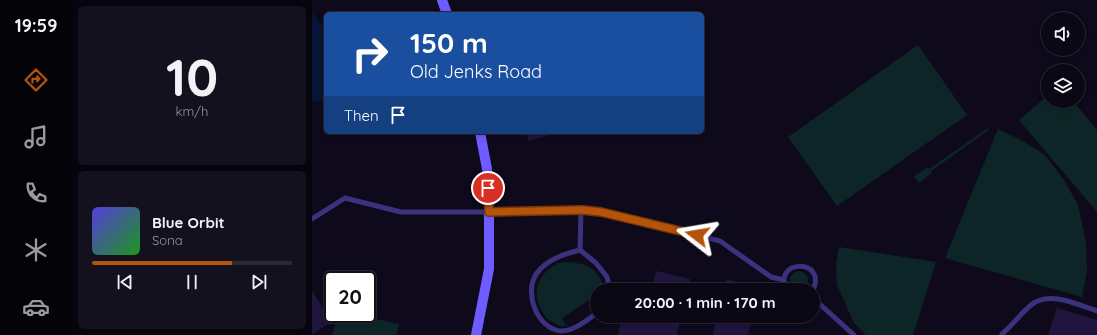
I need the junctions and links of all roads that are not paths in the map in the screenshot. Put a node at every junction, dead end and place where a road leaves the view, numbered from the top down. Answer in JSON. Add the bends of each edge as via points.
{"nodes":[{"id":1,"x":442,"y":0,"type":"edge"},
{"id":2,"x":446,"y":12,"type":"edge"},
{"id":3,"x":480,"y":134,"type":"edge"},
{"id":4,"x":582,"y":210,"type":"junction"},
{"id":5,"x":489,"y":212,"type":"junction"},
{"id":6,"x":312,"y":219,"type":"edge"},
{"id":7,"x":580,"y":250,"type":"junction"},
{"id":8,"x":784,"y":280,"type":"junction"},
{"id":9,"x":608,"y":283,"type":"edge"},
{"id":10,"x":785,"y":283,"type":"edge"},
{"id":11,"x":814,"y":283,"type":"edge"},
{"id":12,"x":820,"y":304,"type":"edge"},
{"id":13,"x":1097,"y":311,"type":"edge"},
{"id":14,"x":590,"y":319,"type":"edge"},
{"id":15,"x":1002,"y":334,"type":"dead end"},
{"id":16,"x":476,"y":335,"type":"edge"},
{"id":17,"x":854,"y":335,"type":"edge"}],
"edges":[{"from":1,"to":2,"type":"street"},
{"from":3,"to":5,"type":"street","via":[[487,169]]},
{"from":4,"to":5,"type":"lane"},
{"from":4,"to":7,"type":"lane"},
{"from":4,"to":8,"type":"lane","via":[[601,212],[720,241],[771,278]]},
{"from":5,"to":6,"type":"lane","via":[[400,212],[345,198]]},
{"from":5,"to":16,"type":"street","via":[[489,269]]},
{"from":7,"to":9,"type":"lane","via":[[596,263],[607,276]]},
{"from":7,"to":14,"type":"lane","via":[[562,255],[537,273],[532,287],[532,300],[536,312],[544,323],[552,328],[562,331]]},
{"from":8,"to":10,"type":"lane"},
{"from":8,"to":11,"type":"lane","via":[[788,270],[802,266],[814,275]]},
{"from":12,"to":17,"type":"lane"},
{"from":13,"to":15,"type":"lane","via":[[1061,299],[1041,300],[1031,305]]}]}
